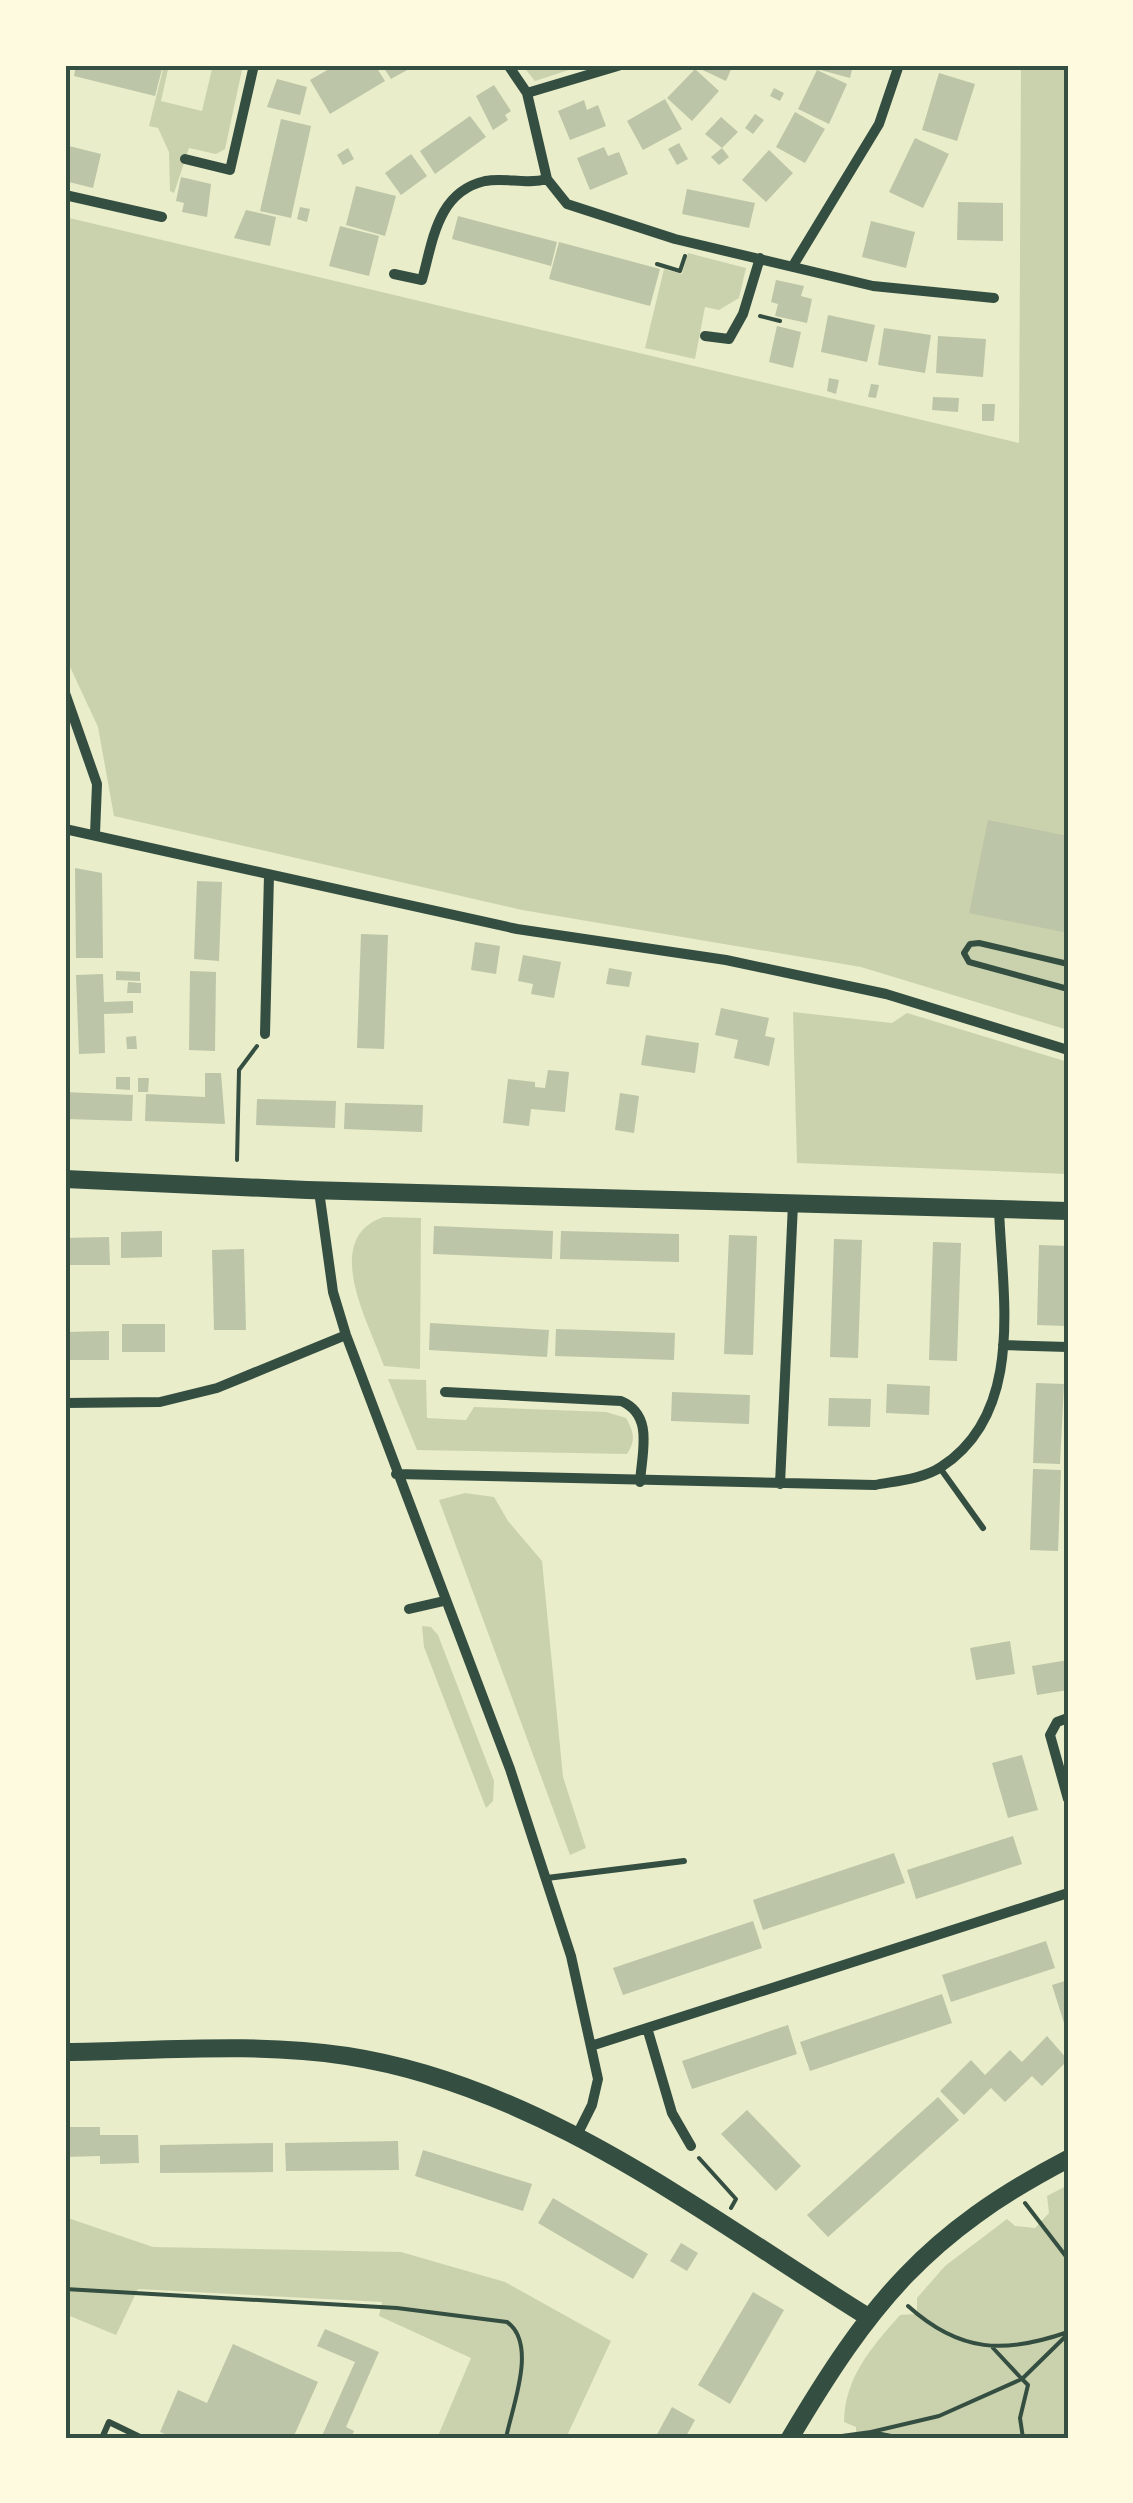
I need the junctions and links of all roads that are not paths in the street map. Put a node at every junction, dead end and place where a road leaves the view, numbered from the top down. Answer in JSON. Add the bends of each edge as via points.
{"nodes":[{"id":1,"x":254,"y":65,"type":"edge"},
{"id":2,"x":508,"y":65,"type":"edge"},
{"id":3,"x":620,"y":65,"type":"edge"},
{"id":4,"x":900,"y":65,"type":"edge"},
{"id":5,"x":527,"y":93,"type":"junction"},
{"id":6,"x":185,"y":159,"type":"dead end"},
{"id":7,"x":547,"y":180,"type":"junction"},
{"id":8,"x":65,"y":196,"type":"edge"},
{"id":9,"x":162,"y":217,"type":"dead end"},
{"id":10,"x":760,"y":258,"type":"junction"},
{"id":11,"x":794,"y":264,"type":"junction"},
{"id":12,"x":394,"y":274,"type":"dead end"},
{"id":13,"x":994,"y":298,"type":"dead end"},
{"id":14,"x":706,"y":336,"type":"dead end"},
{"id":15,"x":65,"y":693,"type":"edge"},
{"id":16,"x":65,"y":829,"type":"edge"},
{"id":17,"x":95,"y":834,"type":"junction"},
{"id":18,"x":268,"y":875,"type":"junction"},
{"id":19,"x":1068,"y":964,"type":"edge"},
{"id":20,"x":1068,"y":990,"type":"edge"},
{"id":21,"x":265,"y":1034,"type":"road end"},
{"id":22,"x":1068,"y":1050,"type":"edge"},
{"id":23,"x":65,"y":1179,"type":"edge"},
{"id":24,"x":319,"y":1190,"type":"junction"},
{"id":25,"x":793,"y":1204,"type":"junction"},
{"id":26,"x":999,"y":1209,"type":"junction"},
{"id":27,"x":1068,"y":1211,"type":"edge"},
{"id":28,"x":346,"y":1335,"type":"junction"},
{"id":29,"x":1003,"y":1345,"type":"junction"},
{"id":30,"x":1068,"y":1347,"type":"edge"},
{"id":31,"x":445,"y":1392,"type":"dead end"},
{"id":32,"x":65,"y":1403,"type":"edge"},
{"id":33,"x":940,"y":1468,"type":"junction"},
{"id":34,"x":396,"y":1474,"type":"junction"},
{"id":35,"x":640,"y":1482,"type":"junction"},
{"id":36,"x":780,"y":1484,"type":"junction"},
{"id":37,"x":983,"y":1528,"type":"dead end"},
{"id":38,"x":444,"y":1601,"type":"junction"},
{"id":39,"x":410,"y":1609,"type":"dead end"},
{"id":40,"x":1068,"y":1718,"type":"edge"},
{"id":41,"x":1068,"y":1800,"type":"edge"},
{"id":42,"x":684,"y":1861,"type":"dead end"},
{"id":43,"x":546,"y":1878,"type":"junction"},
{"id":44,"x":1068,"y":1893,"type":"edge"},
{"id":45,"x":648,"y":2031,"type":"junction"},
{"id":46,"x":594,"y":2046,"type":"junction"},
{"id":47,"x":65,"y":2052,"type":"edge"},
{"id":48,"x":576,"y":2137,"type":"junction"},
{"id":49,"x":691,"y":2146,"type":"road end"},
{"id":50,"x":1068,"y":2159,"type":"edge"},
{"id":51,"x":868,"y":2317,"type":"junction"},
{"id":52,"x":102,"y":2438,"type":"edge"},
{"id":53,"x":142,"y":2438,"type":"edge"},
{"id":54,"x":790,"y":2438,"type":"edge"}],
"edges":[{"from":1,"to":6,"type":"street","via":[[230,170]]},
{"from":2,"to":5,"type":"street"},
{"from":3,"to":5,"type":"street"},
{"from":4,"to":11,"type":"street","via":[[879,124]]},
{"from":5,"to":7,"type":"street"},
{"from":7,"to":10,"type":"street","via":[[567,204]]},
{"from":7,"to":12,"type":"street","via":[[472,186],[444,207],[422,280]]},
{"from":8,"to":9,"type":"street"},
{"from":10,"to":11,"type":"street"},
{"from":10,"to":14,"type":"street","via":[[729,339]]},
{"from":11,"to":13,"type":"street","via":[[884,288]]},
{"from":15,"to":17,"type":"street","via":[[97,784]]},
{"from":16,"to":17,"type":"street"},
{"from":17,"to":18,"type":"street"},
{"from":18,"to":21,"type":"street"},
{"from":18,"to":22,"type":"street","via":[[517,930],[726,960],[867,990]]},
{"from":19,"to":20,"type":"lane","via":[[979,943],[964,953],[970,962]]},
{"from":23,"to":24,"type":"street"},
{"from":24,"to":25,"type":"street"},
{"from":24,"to":28,"type":"street"},
{"from":25,"to":26,"type":"street"},
{"from":25,"to":36,"type":"street"},
{"from":26,"to":27,"type":"street"},
{"from":26,"to":29,"type":"street"},
{"from":28,"to":32,"type":"street","via":[[217,1388],[160,1402]]},
{"from":28,"to":34,"type":"street"},
{"from":29,"to":30,"type":"street"},
{"from":29,"to":33,"type":"street","via":[[1000,1384],[986,1418]]},
{"from":31,"to":35,"type":"street","via":[[633,1406],[644,1420]]},
{"from":33,"to":36,"type":"street","via":[[875,1485]]},
{"from":33,"to":37,"type":"lane"},
{"from":34,"to":35,"type":"street"},
{"from":34,"to":38,"type":"street"},
{"from":35,"to":36,"type":"street"},
{"from":38,"to":39,"type":"street"},
{"from":38,"to":43,"type":"street"},
{"from":40,"to":41,"type":"street","via":[[1050,1735]]},
{"from":42,"to":43,"type":"lane"},
{"from":43,"to":46,"type":"street"},
{"from":44,"to":45,"type":"street"},
{"from":45,"to":46,"type":"street"},
{"from":45,"to":49,"type":"street","via":[[672,2113]]},
{"from":46,"to":48,"type":"street","via":[[598,2086]]},
{"from":47,"to":48,"type":"street","via":[[345,2056],[440,2078]]},
{"from":48,"to":51,"type":"street"},
{"from":50,"to":51,"type":"street","via":[[975,2212]]},
{"from":51,"to":54,"type":"street"},
{"from":52,"to":53,"type":"lane","via":[[109,2422]]}]}
